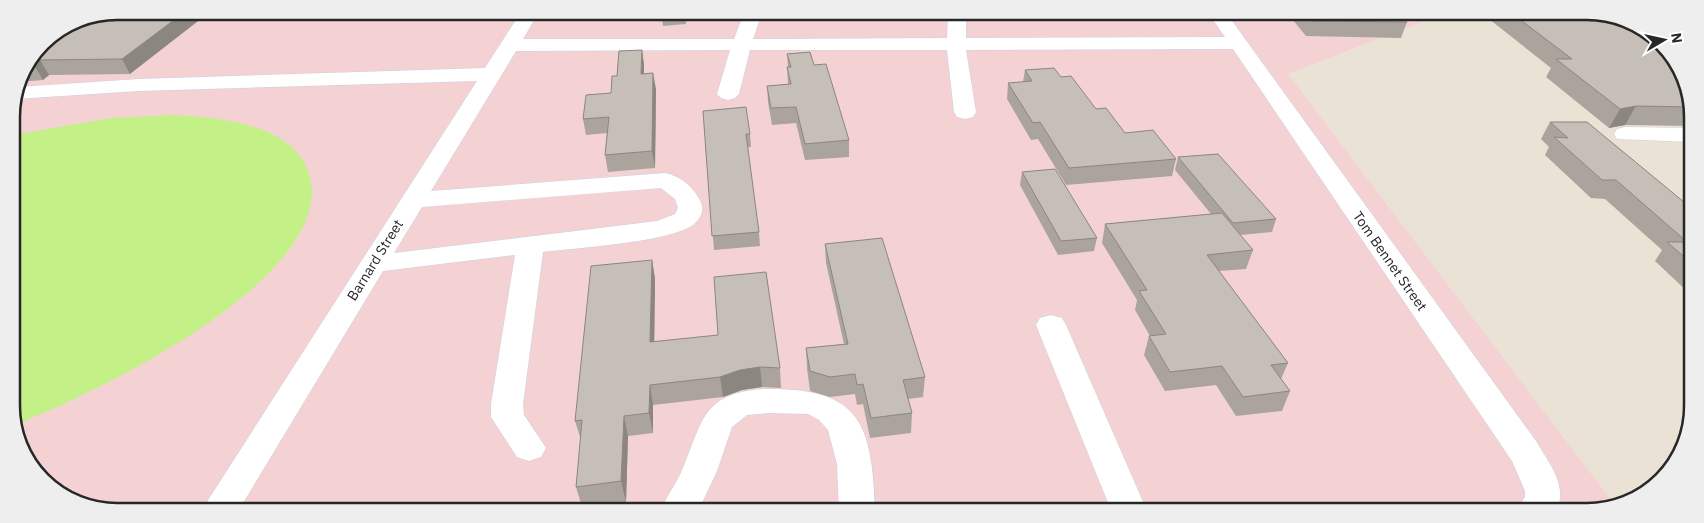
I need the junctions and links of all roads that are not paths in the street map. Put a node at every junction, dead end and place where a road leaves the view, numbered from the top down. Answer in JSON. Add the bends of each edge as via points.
{"nodes":[{"id":1,"x":525,"y":20,"type":"edge"},
{"id":2,"x":750,"y":20,"type":"edge"},
{"id":3,"x":957,"y":20,"type":"edge"},
{"id":4,"x":1222,"y":20,"type":"edge"},
{"id":5,"x":742,"y":43,"type":"junction"},
{"id":6,"x":1237,"y":43,"type":"junction"},
{"id":7,"x":509,"y":45,"type":"junction"},
{"id":8,"x":956,"y":46,"type":"junction"},
{"id":9,"x":491,"y":74,"type":"junction"},
{"id":10,"x":23,"y":92,"type":"edge"},
{"id":11,"x":728,"y":94,"type":"dead end"},
{"id":12,"x":965,"y":112,"type":"dead end"},
{"id":13,"x":1625,"y":134,"type":"dead end"},
{"id":14,"x":1684,"y":135,"type":"edge"},
{"id":15,"x":413,"y":200,"type":"junction"},
{"id":16,"x":530,"y":246,"type":"junction"},
{"id":17,"x":373,"y":264,"type":"junction"},
{"id":18,"x":1051,"y":325,"type":"dead end"},
{"id":19,"x":528,"y":448,"type":"dead end"},
{"id":20,"x":224,"y":503,"type":"edge"},
{"id":21,"x":684,"y":503,"type":"edge"},
{"id":22,"x":857,"y":503,"type":"edge"},
{"id":23,"x":1126,"y":503,"type":"edge"},
{"id":24,"x":1542,"y":503,"type":"edge"}],
"edges":[{"from":1,"to":7,"type":"street","name":"Barnard Street"},
{"from":2,"to":5,"type":"street"},
{"from":3,"to":8,"type":"street"},
{"from":4,"to":6,"type":"street","name":"Tom Bennet Street"},
{"from":5,"to":7,"type":"street"},
{"from":5,"to":8,"type":"street"},
{"from":5,"to":11,"type":"street"},
{"from":6,"to":8,"type":"street"},
{"from":6,"to":24,"type":"street","name":"Tom Bennet Street","via":[[1524,451],[1543,487]]},
{"from":7,"to":9,"type":"street","name":"Barnard Street"},
{"from":8,"to":12,"type":"street"},
{"from":9,"to":10,"type":"street","via":[[139,85]]},
{"from":9,"to":15,"type":"street","name":"Barnard Street"},
{"from":13,"to":14,"type":"street"},
{"from":15,"to":16,"type":"street","via":[[651,179],[677,185],[688,200],[690,210],[686,218],[678,222],[626,233]]},
{"from":15,"to":17,"type":"street","name":"Barnard Street"},
{"from":16,"to":17,"type":"street"},
{"from":16,"to":19,"type":"street","via":[[507,404],[508,417]]},
{"from":17,"to":20,"type":"street","name":"Barnard Street"},
{"from":18,"to":23,"type":"street"},
{"from":21,"to":22,"type":"street","via":[[725,413],[739,405],[765,400],[816,403],[838,416],[849,439],[855,467]]}]}
